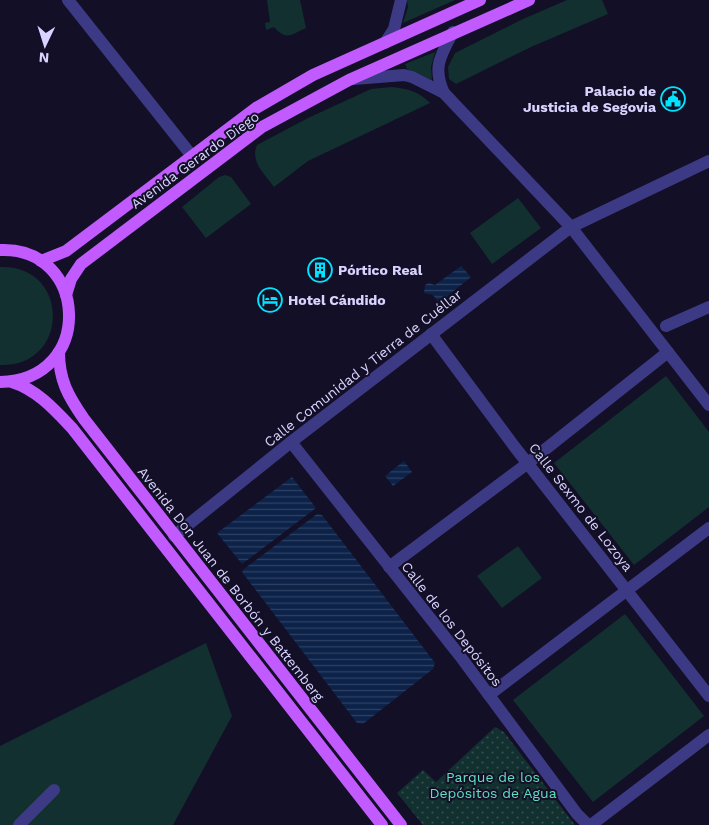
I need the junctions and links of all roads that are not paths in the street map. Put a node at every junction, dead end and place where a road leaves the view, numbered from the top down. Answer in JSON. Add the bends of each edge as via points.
{"nodes":[{"id":1,"x":68,"y":0,"type":"edge"},
{"id":2,"x":401,"y":0,"type":"edge"},
{"id":3,"x":480,"y":0,"type":"edge"},
{"id":4,"x":529,"y":0,"type":"edge"},
{"id":5,"x":454,"y":32,"type":"junction"},
{"id":6,"x":385,"y":42,"type":"junction"},
{"id":7,"x":349,"y":80,"type":"junction"},
{"id":8,"x":444,"y":93,"type":"junction"},
{"id":9,"x":192,"y":156,"type":"junction"},
{"id":10,"x":709,"y":161,"type":"edge"},
{"id":11,"x":571,"y":227,"type":"junction"},
{"id":12,"x":0,"y":250,"type":"edge"},
{"id":13,"x":41,"y":261,"type":"junction"},
{"id":14,"x":66,"y":295,"type":"junction"},
{"id":15,"x":709,"y":306,"type":"edge"},
{"id":16,"x":666,"y":326,"type":"dead end"},
{"id":17,"x":431,"y":334,"type":"junction"},
{"id":18,"x":59,"y":352,"type":"junction"},
{"id":19,"x":668,"y":352,"type":"junction"},
{"id":20,"x":6,"y":382,"type":"edge"},
{"id":21,"x":709,"y":405,"type":"edge"},
{"id":22,"x":291,"y":442,"type":"junction"},
{"id":23,"x":528,"y":463,"type":"junction"},
{"id":24,"x":709,"y":528,"type":"edge"},
{"id":25,"x":174,"y":536,"type":"junction"},
{"id":26,"x":389,"y":567,"type":"junction"},
{"id":27,"x":627,"y":591,"type":"junction"},
{"id":28,"x":489,"y":695,"type":"junction"},
{"id":29,"x":709,"y":696,"type":"edge"},
{"id":30,"x":709,"y":734,"type":"edge"},
{"id":31,"x":54,"y":790,"type":"dead end"},
{"id":32,"x":19,"y":825,"type":"edge"},
{"id":33,"x":382,"y":825,"type":"edge"},
{"id":34,"x":400,"y":825,"type":"edge"},
{"id":35,"x":590,"y":825,"type":"edge"}],
"edges":[{"from":1,"to":9,"type":"street"},
{"from":2,"to":6,"type":"street","via":[[394,29]]},
{"from":3,"to":6,"type":"main road","name":"Avenida Gerardo Diego"},
{"from":4,"to":5,"type":"main road","name":"Avenida Gerardo Diego"},
{"from":5,"to":7,"type":"main road","name":"Avenida Gerardo Diego"},
{"from":5,"to":8,"type":"street","via":[[437,72]]},
{"from":6,"to":9,"type":"main road","name":"Avenida Gerardo Diego","via":[[290,87]]},
{"from":7,"to":8,"type":"street","via":[[404,75]]},
{"from":7,"to":14,"type":"main road","name":"Avenida Gerardo Diego","via":[[262,128],[116,237],[81,264]]},
{"from":8,"to":11,"type":"street"},
{"from":9,"to":13,"type":"main road","name":"Avenida Gerardo Diego","via":[[66,251]]},
{"from":10,"to":11,"type":"street","name":"Calle Comunidad y Tierra de Cuéllar"},
{"from":11,"to":17,"type":"street","name":"Calle Comunidad y Tierra de Cuéllar"},
{"from":11,"to":19,"type":"street"},
{"from":12,"to":13,"type":"main road","via":[[18,252]]},
{"from":13,"to":14,"type":"main road","via":[[56,276]]},
{"from":14,"to":18,"type":"main road","via":[[69,324]]},
{"from":15,"to":16,"type":"street"},
{"from":17,"to":22,"type":"street","name":"Calle Comunidad y Tierra de Cuéllar"},
{"from":17,"to":23,"type":"street","name":"Calle Sexmo de Lozoya"},
{"from":18,"to":20,"type":"main road","via":[[39,372]]},
{"from":18,"to":25,"type":"main road","name":"Avenida Don Juan de Borbón y Battemberg","via":[[62,380],[72,402]]},
{"from":19,"to":21,"type":"street"},
{"from":19,"to":23,"type":"street"},
{"from":20,"to":33,"type":"main road","via":[[24,386],[35,393],[72,428]]},
{"from":22,"to":25,"type":"street","name":"Calle Comunidad y Tierra de Cuéllar"},
{"from":22,"to":26,"type":"street","name":"Calle de los Depósitos"},
{"from":23,"to":26,"type":"street"},
{"from":23,"to":27,"type":"street","name":"Calle Sexmo de Lozoya"},
{"from":24,"to":27,"type":"street"},
{"from":25,"to":34,"type":"main road","name":"Avenida Don Juan de Borbón y Battemberg"},
{"from":26,"to":28,"type":"street","name":"Calle de los Depósitos"},
{"from":27,"to":28,"type":"street"},
{"from":27,"to":29,"type":"street","name":"Calle Sexmo de Lozoya"},
{"from":28,"to":35,"type":"street","name":"Calle de los Depósitos","via":[[577,814]]},
{"from":30,"to":35,"type":"street"},
{"from":31,"to":32,"type":"street"}]}
